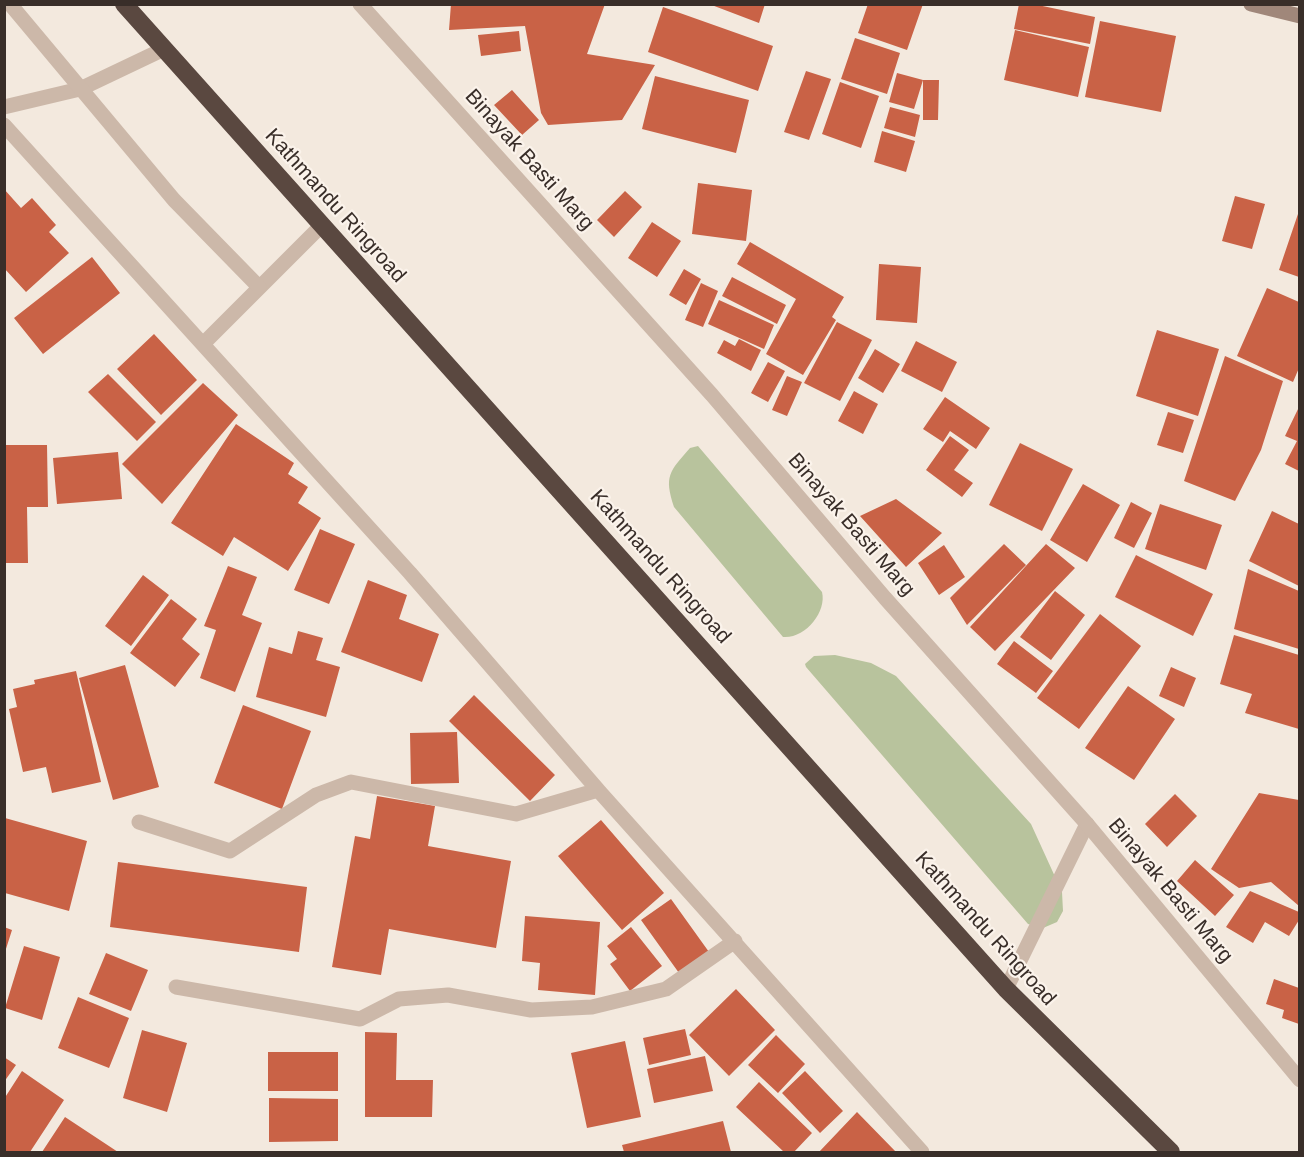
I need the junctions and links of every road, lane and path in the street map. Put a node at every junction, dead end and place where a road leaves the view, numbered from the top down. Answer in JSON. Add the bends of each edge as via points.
{"nodes":[{"id":1,"x":10,"y":4,"type":"edge"},
{"id":2,"x":124,"y":4,"type":"edge"},
{"id":3,"x":360,"y":4,"type":"edge"},
{"id":4,"x":1251,"y":4,"type":"edge"},
{"id":5,"x":1299,"y":16,"type":"edge"},
{"id":6,"x":164,"y":49,"type":"junction"},
{"id":7,"x":80,"y":89,"type":"junction"},
{"id":8,"x":4,"y":107,"type":"edge"},
{"id":9,"x":4,"y":125,"type":"edge"},
{"id":10,"x":321,"y":226,"type":"junction"},
{"id":11,"x":259,"y":287,"type":"junction"},
{"id":12,"x":204,"y":343,"type":"junction"},
{"id":13,"x":598,"y":790,"type":"junction"},
{"id":14,"x":139,"y":822,"type":"dead end"},
{"id":15,"x":1087,"y":824,"type":"junction"},
{"id":16,"x":735,"y":941,"type":"junction"},
{"id":17,"x":176,"y":987,"type":"dead end"},
{"id":18,"x":1006,"y":989,"type":"junction"},
{"id":19,"x":1299,"y":1080,"type":"edge"},
{"id":20,"x":922,"y":1152,"type":"edge"},
{"id":21,"x":1171,"y":1152,"type":"edge"}],
"edges":[{"from":1,"to":7,"type":"street"},
{"from":2,"to":6,"type":"highway","name":"Kathmandu Ringroad"},
{"from":3,"to":15,"type":"street","name":"Binayak Basti Marg","via":[[712,395],[885,598]]},
{"from":4,"to":5,"type":"main road"},
{"from":6,"to":7,"type":"street"},
{"from":6,"to":10,"type":"highway","name":"Kathmandu Ringroad"},
{"from":7,"to":8,"type":"street"},
{"from":7,"to":11,"type":"street","via":[[174,200]]},
{"from":9,"to":12,"type":"street"},
{"from":10,"to":11,"type":"street"},
{"from":10,"to":18,"type":"highway","name":"Kathmandu Ringroad"},
{"from":11,"to":12,"type":"street"},
{"from":12,"to":13,"type":"street"},
{"from":13,"to":14,"type":"street","via":[[516,814],[351,782],[316,795],[230,851]]},
{"from":13,"to":16,"type":"street"},
{"from":15,"to":18,"type":"street"},
{"from":15,"to":19,"type":"street","name":"Binayak Basti Marg"},
{"from":16,"to":17,"type":"street","via":[[666,988],[592,1007],[531,1010],[448,995],[399,999],[360,1019]]},
{"from":16,"to":20,"type":"street"},
{"from":18,"to":21,"type":"highway","name":"Kathmandu Ringroad"}]}
